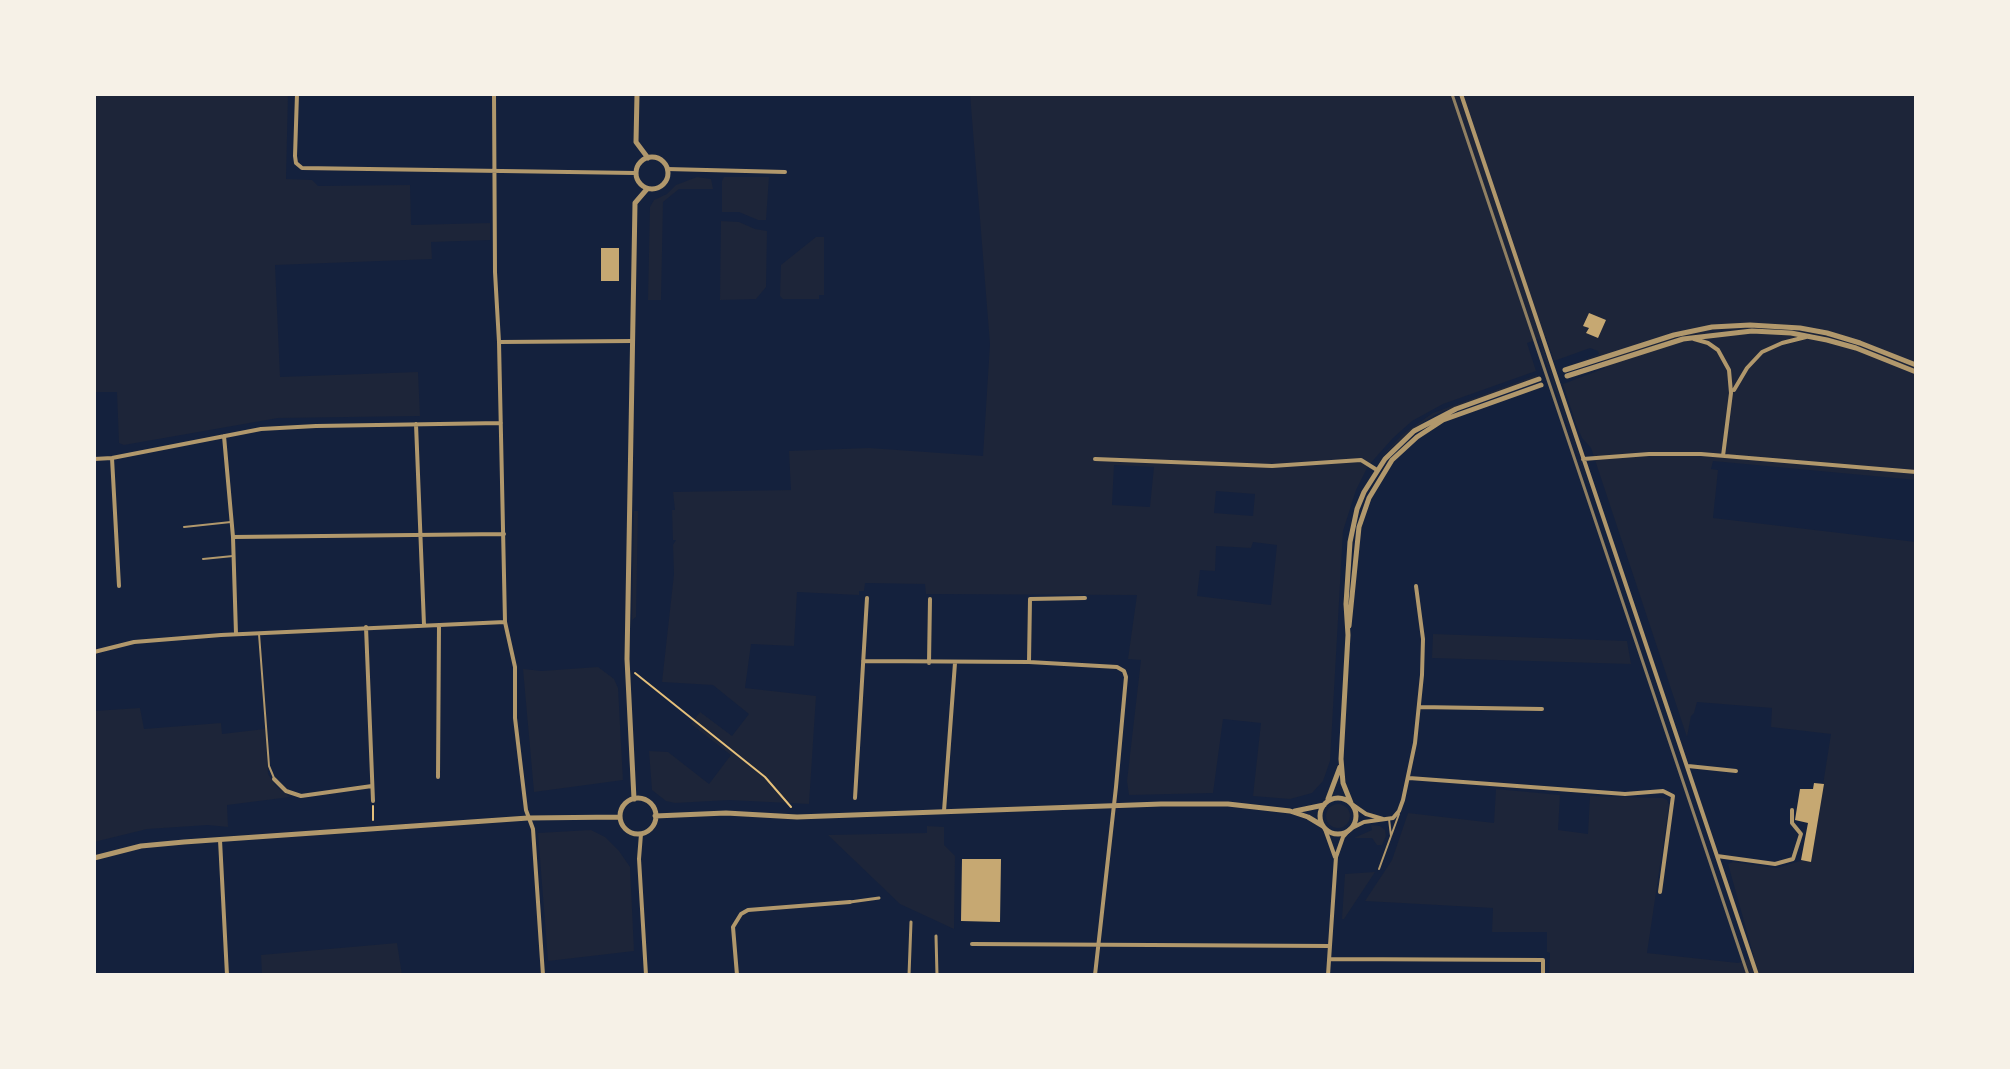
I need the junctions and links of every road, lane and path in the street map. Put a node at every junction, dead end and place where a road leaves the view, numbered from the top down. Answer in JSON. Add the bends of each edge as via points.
{"nodes":[{"id":1,"x":297,"y":94,"type":"edge"},
{"id":2,"x":494,"y":94,"type":"edge"},
{"id":3,"x":637,"y":94,"type":"edge"},
{"id":4,"x":1461,"y":94,"type":"edge"},
{"id":5,"x":648,"y":158,"type":"junction"},
{"id":6,"x":667,"y":169,"type":"junction"},
{"id":7,"x":493,"y":171,"type":"junction"},
{"id":8,"x":785,"y":172,"type":"dead end"},
{"id":9,"x":635,"y":173,"type":"junction"},
{"id":10,"x":647,"y":189,"type":"junction"},
{"id":11,"x":1812,"y":337,"type":"junction"},
{"id":12,"x":1683,"y":339,"type":"junction"},
{"id":13,"x":633,"y":341,"type":"junction"},
{"id":14,"x":499,"y":342,"type":"junction"},
{"id":15,"x":1916,"y":365,"type":"edge"},
{"id":16,"x":1916,"y":372,"type":"edge"},
{"id":17,"x":1731,"y":400,"type":"junction"},
{"id":18,"x":501,"y":423,"type":"junction"},
{"id":19,"x":416,"y":424,"type":"junction"},
{"id":20,"x":224,"y":436,"type":"junction"},
{"id":21,"x":1723,"y":456,"type":"junction"},
{"id":22,"x":112,"y":458,"type":"junction"},
{"id":23,"x":94,"y":459,"type":"edge"},
{"id":24,"x":1095,"y":459,"type":"dead end"},
{"id":25,"x":1583,"y":459,"type":"junction"},
{"id":26,"x":1377,"y":470,"type":"junction"},
{"id":27,"x":1916,"y":472,"type":"edge"},
{"id":28,"x":232,"y":522,"type":"junction"},
{"id":29,"x":184,"y":527,"type":"dead end"},
{"id":30,"x":421,"y":534,"type":"junction"},
{"id":31,"x":504,"y":534,"type":"junction"},
{"id":32,"x":233,"y":537,"type":"junction"},
{"id":33,"x":234,"y":556,"type":"junction"},
{"id":34,"x":203,"y":559,"type":"dead end"},
{"id":35,"x":119,"y":586,"type":"dead end"},
{"id":36,"x":1416,"y":586,"type":"dead end"},
{"id":37,"x":867,"y":598,"type":"dead end"},
{"id":38,"x":1085,"y":598,"type":"dead end"},
{"id":39,"x":930,"y":599,"type":"dead end"},
{"id":40,"x":505,"y":622,"type":"junction"},
{"id":41,"x":424,"y":625,"type":"junction"},
{"id":42,"x":439,"y":625,"type":"junction"},
{"id":43,"x":366,"y":627,"type":"junction"},
{"id":44,"x":259,"y":633,"type":"junction"},
{"id":45,"x":236,"y":634,"type":"junction"},
{"id":46,"x":1348,"y":635,"type":"junction"},
{"id":47,"x":94,"y":652,"type":"edge"},
{"id":48,"x":863,"y":661,"type":"junction"},
{"id":49,"x":1029,"y":662,"type":"junction"},
{"id":50,"x":929,"y":663,"type":"junction"},
{"id":51,"x":955,"y":663,"type":"junction"},
{"id":52,"x":626,"y":673,"type":"dead end"},
{"id":53,"x":1419,"y":707,"type":"junction"},
{"id":54,"x":1542,"y":709,"type":"dead end"},
{"id":55,"x":1341,"y":759,"type":"junction"},
{"id":56,"x":1688,"y":766,"type":"junction"},
{"id":57,"x":1736,"y":771,"type":"dead end"},
{"id":58,"x":438,"y":777,"type":"dead end"},
{"id":59,"x":1409,"y":778,"type":"junction"},
{"id":60,"x":274,"y":779,"type":"joint"},
{"id":61,"x":372,"y":786,"type":"junction"},
{"id":62,"x":855,"y":798,"type":"dead end"},
{"id":63,"x":634,"y":799,"type":"junction"},
{"id":64,"x":373,"y":801,"type":"joint"},
{"id":65,"x":1324,"y":804,"type":"junction"},
{"id":66,"x":1352,"y":804,"type":"junction"},
{"id":67,"x":791,"y":807,"type":"dead end"},
{"id":68,"x":1114,"y":807,"type":"junction"},
{"id":69,"x":1401,"y":807,"type":"junction"},
{"id":70,"x":1792,"y":810,"type":"dead end"},
{"id":71,"x":944,"y":811,"type":"junction"},
{"id":72,"x":1290,"y":811,"type":"junction"},
{"id":73,"x":655,"y":816,"type":"junction"},
{"id":74,"x":620,"y":817,"type":"junction"},
{"id":75,"x":528,"y":818,"type":"junction"},
{"id":76,"x":1387,"y":819,"type":"junction"},
{"id":77,"x":1324,"y":827,"type":"junction"},
{"id":78,"x":374,"y":828,"type":"junction"},
{"id":79,"x":1351,"y":828,"type":"junction"},
{"id":80,"x":641,"y":834,"type":"junction"},
{"id":81,"x":220,"y":840,"type":"junction"},
{"id":82,"x":1390,"y":845,"type":"junction"},
{"id":83,"x":1717,"y":856,"type":"junction"},
{"id":84,"x":94,"y":858,"type":"edge"},
{"id":85,"x":1335,"y":863,"type":"junction"},
{"id":86,"x":1379,"y":869,"type":"dead end"},
{"id":87,"x":1660,"y":892,"type":"dead end"},
{"id":88,"x":879,"y":898,"type":"dead end"},
{"id":89,"x":850,"y":902,"type":"joint"},
{"id":90,"x":911,"y":922,"type":"dead end"},
{"id":91,"x":936,"y":936,"type":"dead end"},
{"id":92,"x":972,"y":944,"type":"dead end"},
{"id":93,"x":1099,"y":944,"type":"junction"},
{"id":94,"x":1330,"y":946,"type":"junction"},
{"id":95,"x":1329,"y":959,"type":"junction"},
{"id":96,"x":227,"y":975,"type":"edge"},
{"id":97,"x":543,"y":975,"type":"edge"},
{"id":98,"x":646,"y":975,"type":"edge"},
{"id":99,"x":737,"y":975,"type":"edge"},
{"id":100,"x":909,"y":975,"type":"edge"},
{"id":101,"x":937,"y":975,"type":"edge"},
{"id":102,"x":1095,"y":975,"type":"edge"},
{"id":103,"x":1328,"y":975,"type":"edge"},
{"id":104,"x":1543,"y":975,"type":"edge"},
{"id":105,"x":1757,"y":975,"type":"edge"}],
"edges":[{"from":1,"to":7,"type":"street","via":[[295,156],[302,168]]},
{"from":2,"to":7,"type":"street"},
{"from":3,"to":5,"type":"street","via":[[636,142]]},
{"from":4,"to":25,"type":"street"},
{"from":5,"to":6,"type":"street"},
{"from":5,"to":9,"type":"street"},
{"from":6,"to":8,"type":"street"},
{"from":6,"to":10,"type":"street","via":[[663,185]]},
{"from":7,"to":9,"type":"street"},
{"from":7,"to":14,"type":"street"},
{"from":9,"to":10,"type":"street"},
{"from":10,"to":13,"type":"street","via":[[635,203]]},
{"from":11,"to":12,"type":"street","via":[[1752,331]]},
{"from":11,"to":16,"type":"street"},
{"from":11,"to":17,"type":"street","via":[[1762,352],[1740,377]]},
{"from":12,"to":15,"type":"street","via":[[1566,373],[1665,337],[1740,325],[1827,333]]},
{"from":12,"to":17,"type":"street","via":[[1703,341],[1722,354],[1731,378]]},
{"from":13,"to":14,"type":"street"},
{"from":13,"to":63,"type":"street","via":[[627,659]]},
{"from":14,"to":18,"type":"street"},
{"from":17,"to":21,"type":"street"},
{"from":18,"to":19,"type":"street"},
{"from":18,"to":31,"type":"street"},
{"from":19,"to":20,"type":"street","via":[[302,426]]},
{"from":19,"to":30,"type":"street"},
{"from":20,"to":22,"type":"street"},
{"from":20,"to":28,"type":"street"},
{"from":21,"to":25,"type":"street"},
{"from":21,"to":27,"type":"street"},
{"from":22,"to":23,"type":"street"},
{"from":22,"to":35,"type":"street"},
{"from":24,"to":26,"type":"street","via":[[1272,466],[1361,460]]},
{"from":25,"to":56,"type":"street"},
{"from":26,"to":46,"type":"street","via":[[1353,524]]},
{"from":26,"to":46,"type":"street","via":[[1396,446],[1434,418],[1540,382],[1443,420],[1392,460],[1375,484],[1359,527]]},
{"from":28,"to":29,"type":"lane"},
{"from":28,"to":32,"type":"street"},
{"from":30,"to":31,"type":"street"},
{"from":30,"to":32,"type":"street"},
{"from":30,"to":41,"type":"street"},
{"from":31,"to":40,"type":"street"},
{"from":32,"to":33,"type":"street"},
{"from":33,"to":34,"type":"lane"},
{"from":33,"to":45,"type":"street"},
{"from":36,"to":53,"type":"street","via":[[1423,639]]},
{"from":37,"to":48,"type":"street"},
{"from":38,"to":49,"type":"street","via":[[1030,599]]},
{"from":39,"to":50,"type":"street"},
{"from":40,"to":42,"type":"street"},
{"from":40,"to":75,"type":"street","via":[[515,667],[515,718]]},
{"from":41,"to":42,"type":"street"},
{"from":41,"to":43,"type":"street"},
{"from":42,"to":58,"type":"street"},
{"from":43,"to":44,"type":"street"},
{"from":43,"to":61,"type":"street"},
{"from":44,"to":45,"type":"street"},
{"from":44,"to":60,"type":"lane"},
{"from":45,"to":47,"type":"street","via":[[134,642]]},
{"from":46,"to":55,"type":"street"},
{"from":48,"to":50,"type":"street"},
{"from":48,"to":62,"type":"street"},
{"from":49,"to":51,"type":"street"},
{"from":49,"to":68,"type":"street","via":[[1124,671]]},
{"from":50,"to":51,"type":"street"},
{"from":51,"to":71,"type":"street"},
{"from":52,"to":67,"type":"path","via":[[637,673],[753,767]]},
{"from":53,"to":54,"type":"street"},
{"from":53,"to":59,"type":"street"},
{"from":55,"to":65,"type":"street"},
{"from":55,"to":66,"type":"street"},
{"from":56,"to":57,"type":"street"},
{"from":56,"to":83,"type":"street"},
{"from":59,"to":69,"type":"street"},
{"from":59,"to":87,"type":"street","via":[[1625,794],[1663,791],[1673,796]]},
{"from":60,"to":61,"type":"street","via":[[301,796]]},
{"from":61,"to":64,"type":"street"},
{"from":63,"to":73,"type":"street","via":[[651,804]]},
{"from":63,"to":74,"type":"street"},
{"from":64,"to":78,"type":"path"},
{"from":65,"to":66,"type":"street","via":[[1339,797]]},
{"from":65,"to":72,"type":"street"},
{"from":65,"to":77,"type":"street"},
{"from":66,"to":76,"type":"street"},
{"from":66,"to":79,"type":"street","via":[[1356,815]]},
{"from":68,"to":71,"type":"street"},
{"from":68,"to":72,"type":"street","via":[[1228,804]]},
{"from":68,"to":93,"type":"street"},
{"from":69,"to":76,"type":"street"},
{"from":69,"to":82,"type":"lane"},
{"from":70,"to":83,"type":"street","via":[[1792,823],[1801,832],[1793,859],[1775,864]]},
{"from":71,"to":73,"type":"street"},
{"from":72,"to":77,"type":"street"},
{"from":73,"to":80,"type":"street","via":[[651,828]]},
{"from":74,"to":75,"type":"street"},
{"from":74,"to":80,"type":"street","via":[[629,832]]},
{"from":75,"to":78,"type":"street"},
{"from":75,"to":97,"type":"street"},
{"from":76,"to":79,"type":"street"},
{"from":76,"to":82,"type":"lane"},
{"from":77,"to":79,"type":"street","via":[[1336,834]]},
{"from":77,"to":85,"type":"street"},
{"from":78,"to":81,"type":"street"},
{"from":79,"to":85,"type":"street"},
{"from":80,"to":98,"type":"street"},
{"from":81,"to":84,"type":"street","via":[[141,846]]},
{"from":81,"to":96,"type":"street"},
{"from":82,"to":86,"type":"lane"},
{"from":83,"to":105,"type":"street"},
{"from":85,"to":94,"type":"street"},
{"from":88,"to":89,"type":"street"},
{"from":89,"to":99,"type":"street","via":[[741,914],[733,927]]},
{"from":90,"to":100,"type":"street"},
{"from":91,"to":101,"type":"street"},
{"from":92,"to":93,"type":"street"},
{"from":93,"to":94,"type":"street"},
{"from":93,"to":102,"type":"street"},
{"from":94,"to":95,"type":"street"},
{"from":95,"to":103,"type":"street"},
{"from":95,"to":104,"type":"street","via":[[1543,960]]}]}
